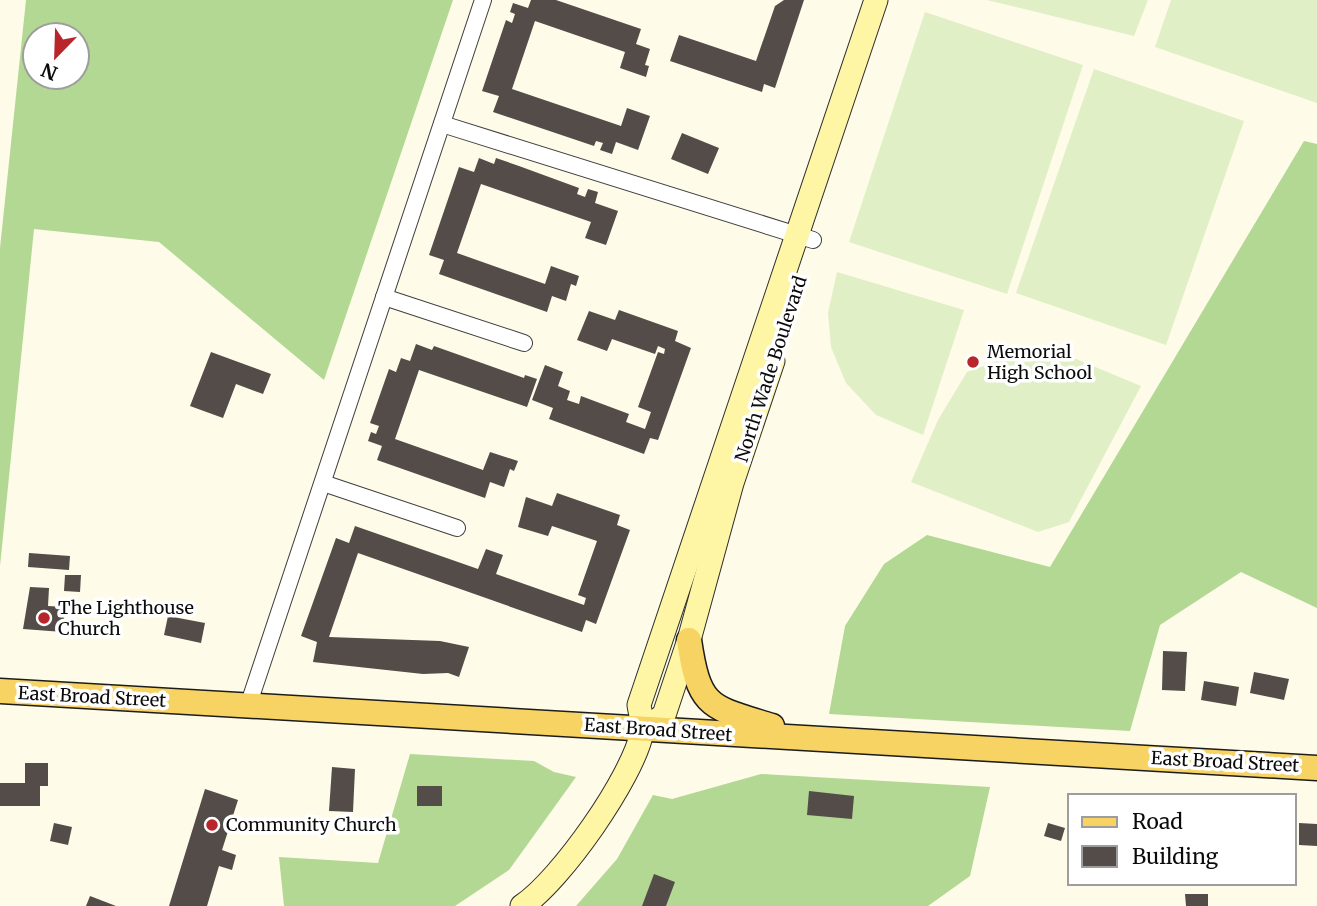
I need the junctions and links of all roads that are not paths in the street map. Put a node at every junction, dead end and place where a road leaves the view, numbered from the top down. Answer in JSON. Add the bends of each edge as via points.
{"nodes":[{"id":1,"x":483,"y":0,"type":"edge"},
{"id":2,"x":876,"y":0,"type":"edge"},
{"id":3,"x":892,"y":0,"type":"edge"},
{"id":4,"x":442,"y":124,"type":"junction"},
{"id":5,"x":806,"y":238,"type":"junction"},
{"id":6,"x":384,"y":297,"type":"junction"},
{"id":7,"x":524,"y":343,"type":"dead end"},
{"id":8,"x":323,"y":483,"type":"junction"},
{"id":9,"x":457,"y":528,"type":"dead end"},
{"id":10,"x":689,"y":640,"type":"junction"},
{"id":11,"x":0,"y":691,"type":"edge"},
{"id":12,"x":248,"y":706,"type":"junction"},
{"id":13,"x":643,"y":730,"type":"junction"},
{"id":14,"x":809,"y":739,"type":"junction"},
{"id":15,"x":1317,"y":768,"type":"edge"},
{"id":16,"x":522,"y":906,"type":"edge"}],
"edges":[{"from":1,"to":4,"type":"street"},
{"from":2,"to":5,"type":"main road","name":"North Wade Boulevard"},
{"from":3,"to":5,"type":"main road","name":"North Wade Boulevard"},
{"from":4,"to":5,"type":"street"},
{"from":4,"to":6,"type":"street"},
{"from":5,"to":10,"type":"main road","name":"North Wade Boulevard"},
{"from":5,"to":13,"type":"main road","name":"North Wade Boulevard","via":[[639,705]]},
{"from":6,"to":7,"type":"street"},
{"from":6,"to":8,"type":"street"},
{"from":8,"to":9,"type":"street"},
{"from":8,"to":12,"type":"street"},
{"from":10,"to":13,"type":"main road","name":"North Wade Boulevard","via":[[664,715]]},
{"from":10,"to":14,"type":"main road","via":[[698,688],[709,701],[739,718]]},
{"from":11,"to":12,"type":"main road","name":"East Broad Street"},
{"from":12,"to":13,"type":"main road","name":"East Broad Street"},
{"from":13,"to":14,"type":"main road","name":"East Broad Street"},
{"from":13,"to":16,"type":"main road","name":"North Wade Boulevard","via":[[586,838]]},
{"from":14,"to":15,"type":"main road","name":"East Broad Street"}]}
